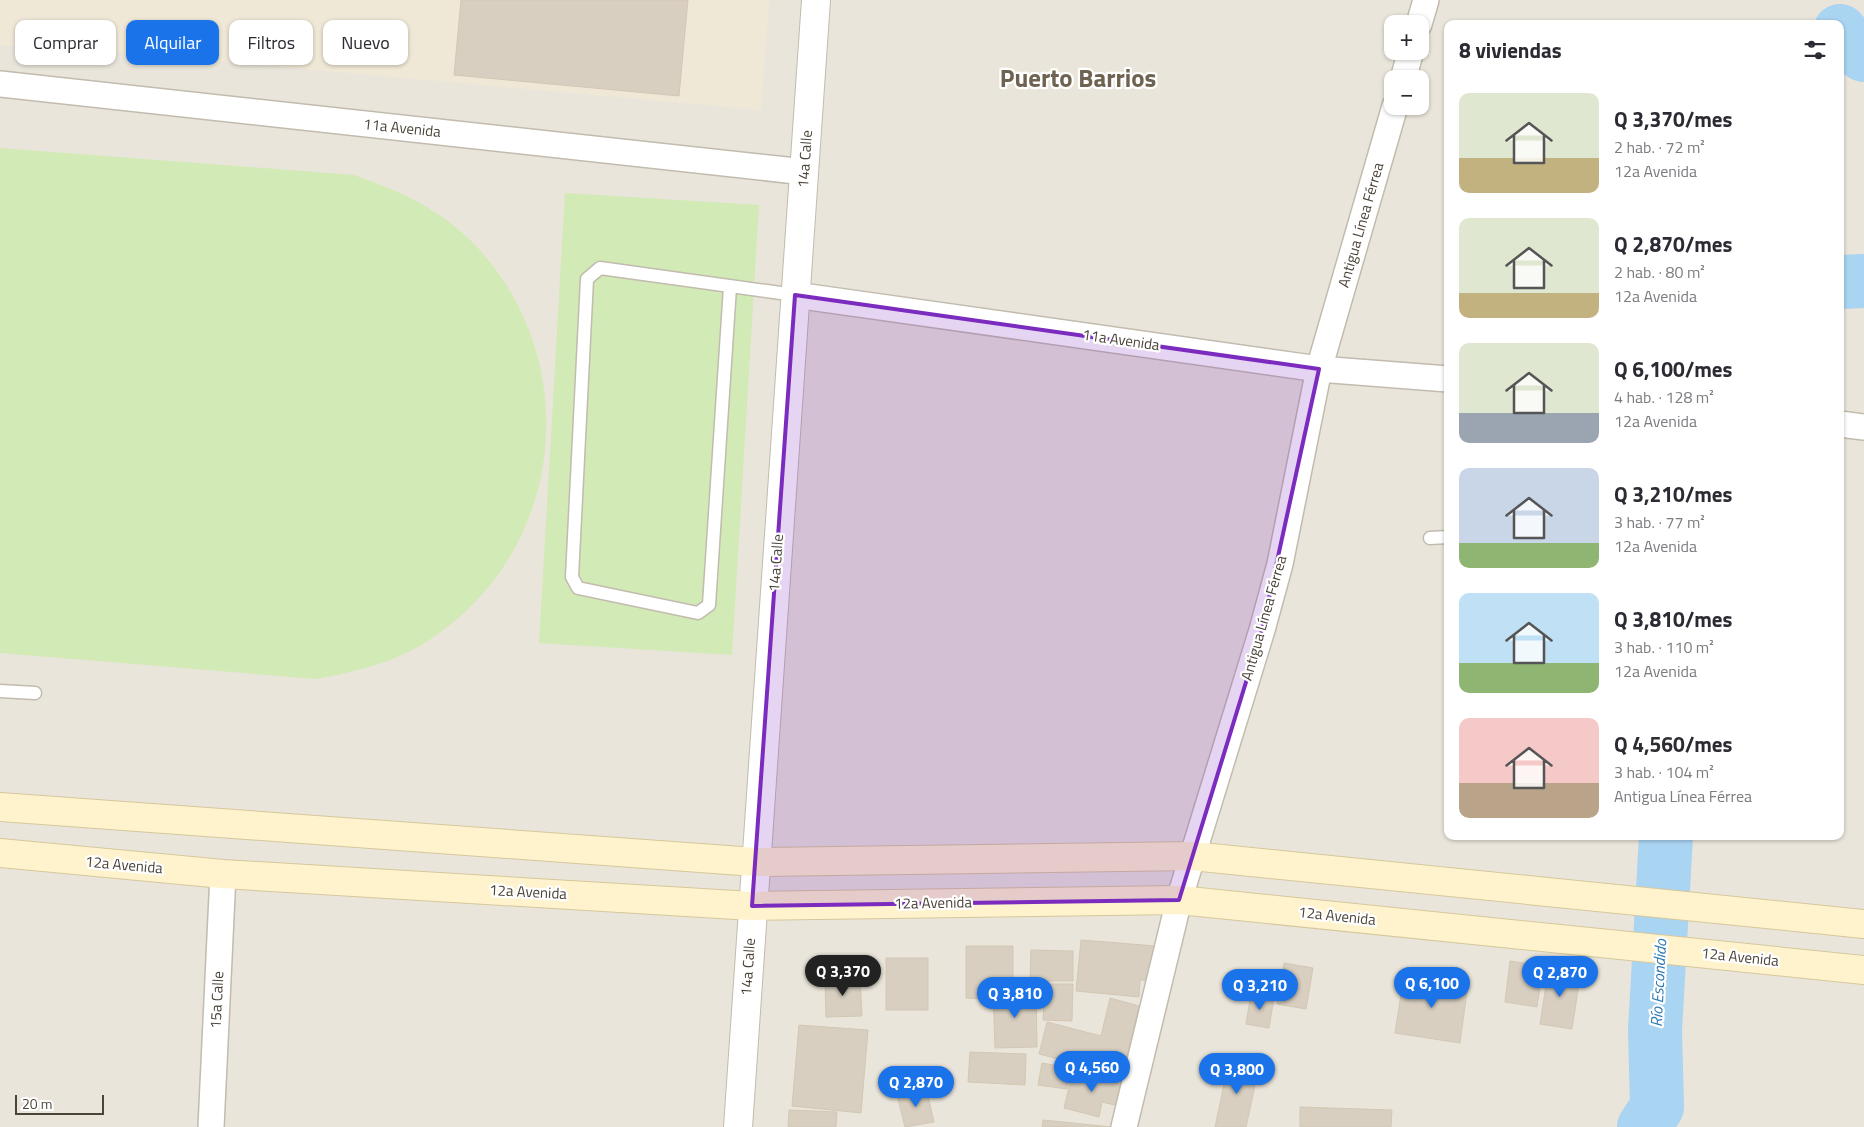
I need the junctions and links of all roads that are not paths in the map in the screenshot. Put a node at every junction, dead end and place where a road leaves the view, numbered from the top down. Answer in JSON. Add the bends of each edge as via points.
{"nodes":[{"id":1,"x":816,"y":0,"type":"edge"},
{"id":2,"x":1426,"y":0,"type":"edge"},
{"id":3,"x":1422,"y":15,"type":"edge"},
{"id":4,"x":0,"y":84,"type":"edge"},
{"id":5,"x":1392,"y":115,"type":"edge"},
{"id":6,"x":805,"y":172,"type":"junction"},
{"id":7,"x":730,"y":287,"type":"junction"},
{"id":8,"x":795,"y":295,"type":"junction"},
{"id":9,"x":1319,"y":369,"type":"junction"},
{"id":10,"x":1444,"y":379,"type":"edge"},
{"id":11,"x":1844,"y":424,"type":"edge"},
{"id":12,"x":1864,"y":427,"type":"edge"},
{"id":13,"x":1430,"y":538,"type":"dead end"},
{"id":14,"x":1444,"y":538,"type":"edge"},
{"id":15,"x":0,"y":691,"type":"edge"},
{"id":16,"x":35,"y":693,"type":"dead end"},
{"id":17,"x":0,"y":807,"type":"edge"},
{"id":18,"x":0,"y":853,"type":"edge"},
{"id":19,"x":1192,"y":856,"type":"junction"},
{"id":20,"x":755,"y":862,"type":"junction"},
{"id":21,"x":223,"y":874,"type":"junction"},
{"id":22,"x":1179,"y":900,"type":"junction"},
{"id":23,"x":752,"y":906,"type":"junction"},
{"id":24,"x":1864,"y":924,"type":"edge"},
{"id":25,"x":1864,"y":970,"type":"edge"},
{"id":26,"x":211,"y":1127,"type":"edge"},
{"id":27,"x":738,"y":1127,"type":"edge"},
{"id":28,"x":1124,"y":1127,"type":"edge"}],
"edges":[{"from":1,"to":6,"type":"street","name":"14a Calle"},
{"from":2,"to":3,"type":"street"},
{"from":4,"to":6,"type":"street","name":"11a Avenida"},
{"from":5,"to":9,"type":"street","name":"Antigua Línea Férrea"},
{"from":6,"to":8,"type":"street","name":"14a Calle"},
{"from":7,"to":7,"type":"lane","via":[[709,605],[698,613],[578,588],[572,577],[587,279],[600,268]]},
{"from":7,"to":8,"type":"lane"},
{"from":8,"to":9,"type":"street","name":"11a Avenida"},
{"from":8,"to":20,"type":"street","name":"14a Calle"},
{"from":9,"to":10,"type":"street","name":"11a Avenida"},
{"from":9,"to":19,"type":"street","name":"Antigua Línea Férrea","via":[[1277,573]]},
{"from":11,"to":12,"type":"street"},
{"from":13,"to":14,"type":"lane"},
{"from":15,"to":16,"type":"lane"},
{"from":17,"to":20,"type":"main road"},
{"from":18,"to":21,"type":"main road","name":"12a Avenida"},
{"from":19,"to":20,"type":"main road"},
{"from":19,"to":22,"type":"street","name":"Antigua Línea Férrea"},
{"from":19,"to":24,"type":"main road"},
{"from":20,"to":23,"type":"street","name":"14a Calle"},
{"from":21,"to":23,"type":"main road","name":"12a Avenida"},
{"from":21,"to":26,"type":"street","name":"15a Calle"},
{"from":22,"to":23,"type":"main road","name":"12a Avenida"},
{"from":22,"to":25,"type":"main road","name":"12a Avenida"},
{"from":22,"to":28,"type":"street","name":"Antigua Línea Férrea"},
{"from":23,"to":27,"type":"street","name":"14a Calle"}]}
